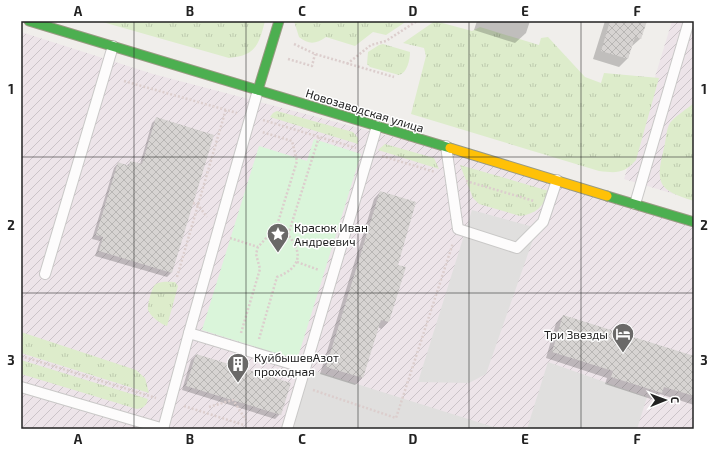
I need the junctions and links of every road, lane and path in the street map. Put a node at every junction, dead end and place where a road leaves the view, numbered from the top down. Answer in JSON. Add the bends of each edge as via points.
{"nodes":[{"id":1,"x":279,"y":21,"type":"edge"},
{"id":2,"x":417,"y":21,"type":"edge"},
{"id":3,"x":689,"y":21,"type":"edge"},
{"id":4,"x":35,"y":22,"type":"edge"},
{"id":5,"x":293,"y":44,"type":"dead end"},
{"id":6,"x":113,"y":46,"type":"junction"},
{"id":7,"x":314,"y":54,"type":"junction"},
{"id":8,"x":283,"y":58,"type":"dead end"},
{"id":9,"x":347,"y":64,"type":"junction"},
{"id":10,"x":394,"y":77,"type":"dead end"},
{"id":11,"x":258,"y":90,"type":"junction"},
{"id":12,"x":226,"y":109,"type":"dead end"},
{"id":13,"x":377,"y":126,"type":"junction"},
{"id":14,"x":262,"y":132,"type":"dead end"},
{"id":15,"x":318,"y":137,"type":"dead end"},
{"id":16,"x":446,"y":146,"type":"junction"},
{"id":17,"x":557,"y":180,"type":"junction"},
{"id":18,"x":635,"y":204,"type":"junction"},
{"id":19,"x":694,"y":222,"type":"edge"},
{"id":20,"x":458,"y":229,"type":"junction"},
{"id":21,"x":297,"y":262,"type":"junction"},
{"id":22,"x":45,"y":274,"type":"dead end"},
{"id":23,"x":333,"y":274,"type":"junction"},
{"id":24,"x":177,"y":277,"type":"dead end"},
{"id":25,"x":189,"y":333,"type":"junction"},
{"id":26,"x":236,"y":348,"type":"junction"},
{"id":27,"x":254,"y":353,"type":"junction"},
{"id":28,"x":21,"y":356,"type":"edge"},
{"id":29,"x":305,"y":368,"type":"junction"},
{"id":30,"x":301,"y":381,"type":"junction"},
{"id":31,"x":21,"y":387,"type":"edge"},
{"id":32,"x":170,"y":402,"type":"junction"},
{"id":33,"x":209,"y":407,"type":"dead end"},
{"id":34,"x":246,"y":420,"type":"dead end"},
{"id":35,"x":244,"y":425,"type":"dead end"},
{"id":36,"x":163,"y":429,"type":"edge"},
{"id":37,"x":287,"y":429,"type":"edge"}],
"edges":[{"from":1,"to":11,"type":"main road"},
{"from":2,"to":9,"type":"path","via":[[386,42],[371,45]]},
{"from":3,"to":18,"type":"lane"},
{"from":4,"to":6,"type":"main road","name":"Новозаводская улица"},
{"from":5,"to":7,"type":"path"},
{"from":6,"to":11,"type":"main road","name":"Новозаводская улица"},
{"from":6,"to":22,"type":"lane"},
{"from":7,"to":8,"type":"path","via":[[312,66]]},
{"from":7,"to":9,"type":"path"},
{"from":9,"to":10,"type":"path"},
{"from":11,"to":13,"type":"main road","name":"Новозаводская улица"},
{"from":11,"to":25,"type":"lane"},
{"from":12,"to":24,"type":"path"},
{"from":13,"to":16,"type":"main road","name":"Новозаводская улица"},
{"from":13,"to":23,"type":"lane"},
{"from":14,"to":26,"type":"path","via":[[292,141],[297,161],[275,232],[258,247],[256,254],[260,269]]},
{"from":15,"to":21,"type":"path","via":[[288,235],[297,249]]},
{"from":16,"to":17,"type":"main road","name":"Новозаводская улица"},
{"from":16,"to":20,"type":"lane"},
{"from":17,"to":18,"type":"main road","name":"Новозаводская улица"},
{"from":17,"to":20,"type":"lane","via":[[543,222],[517,248]]},
{"from":18,"to":19,"type":"main road","name":"Новозаводская улица"},
{"from":20,"to":30,"type":"path","via":[[396,418],[315,391]]},
{"from":21,"to":23,"type":"path"},
{"from":21,"to":27,"type":"path","via":[[290,271],[278,276]]},
{"from":23,"to":29,"type":"lane"},
{"from":25,"to":26,"type":"lane"},
{"from":25,"to":32,"type":"lane"},
{"from":26,"to":27,"type":"lane"},
{"from":27,"to":29,"type":"lane"},
{"from":28,"to":32,"type":"path"},
{"from":29,"to":30,"type":"lane"},
{"from":30,"to":37,"type":"lane"},
{"from":31,"to":36,"type":"lane"},
{"from":32,"to":35,"type":"path"},
{"from":32,"to":36,"type":"lane"},
{"from":33,"to":34,"type":"path","via":[[233,400]]}]}
